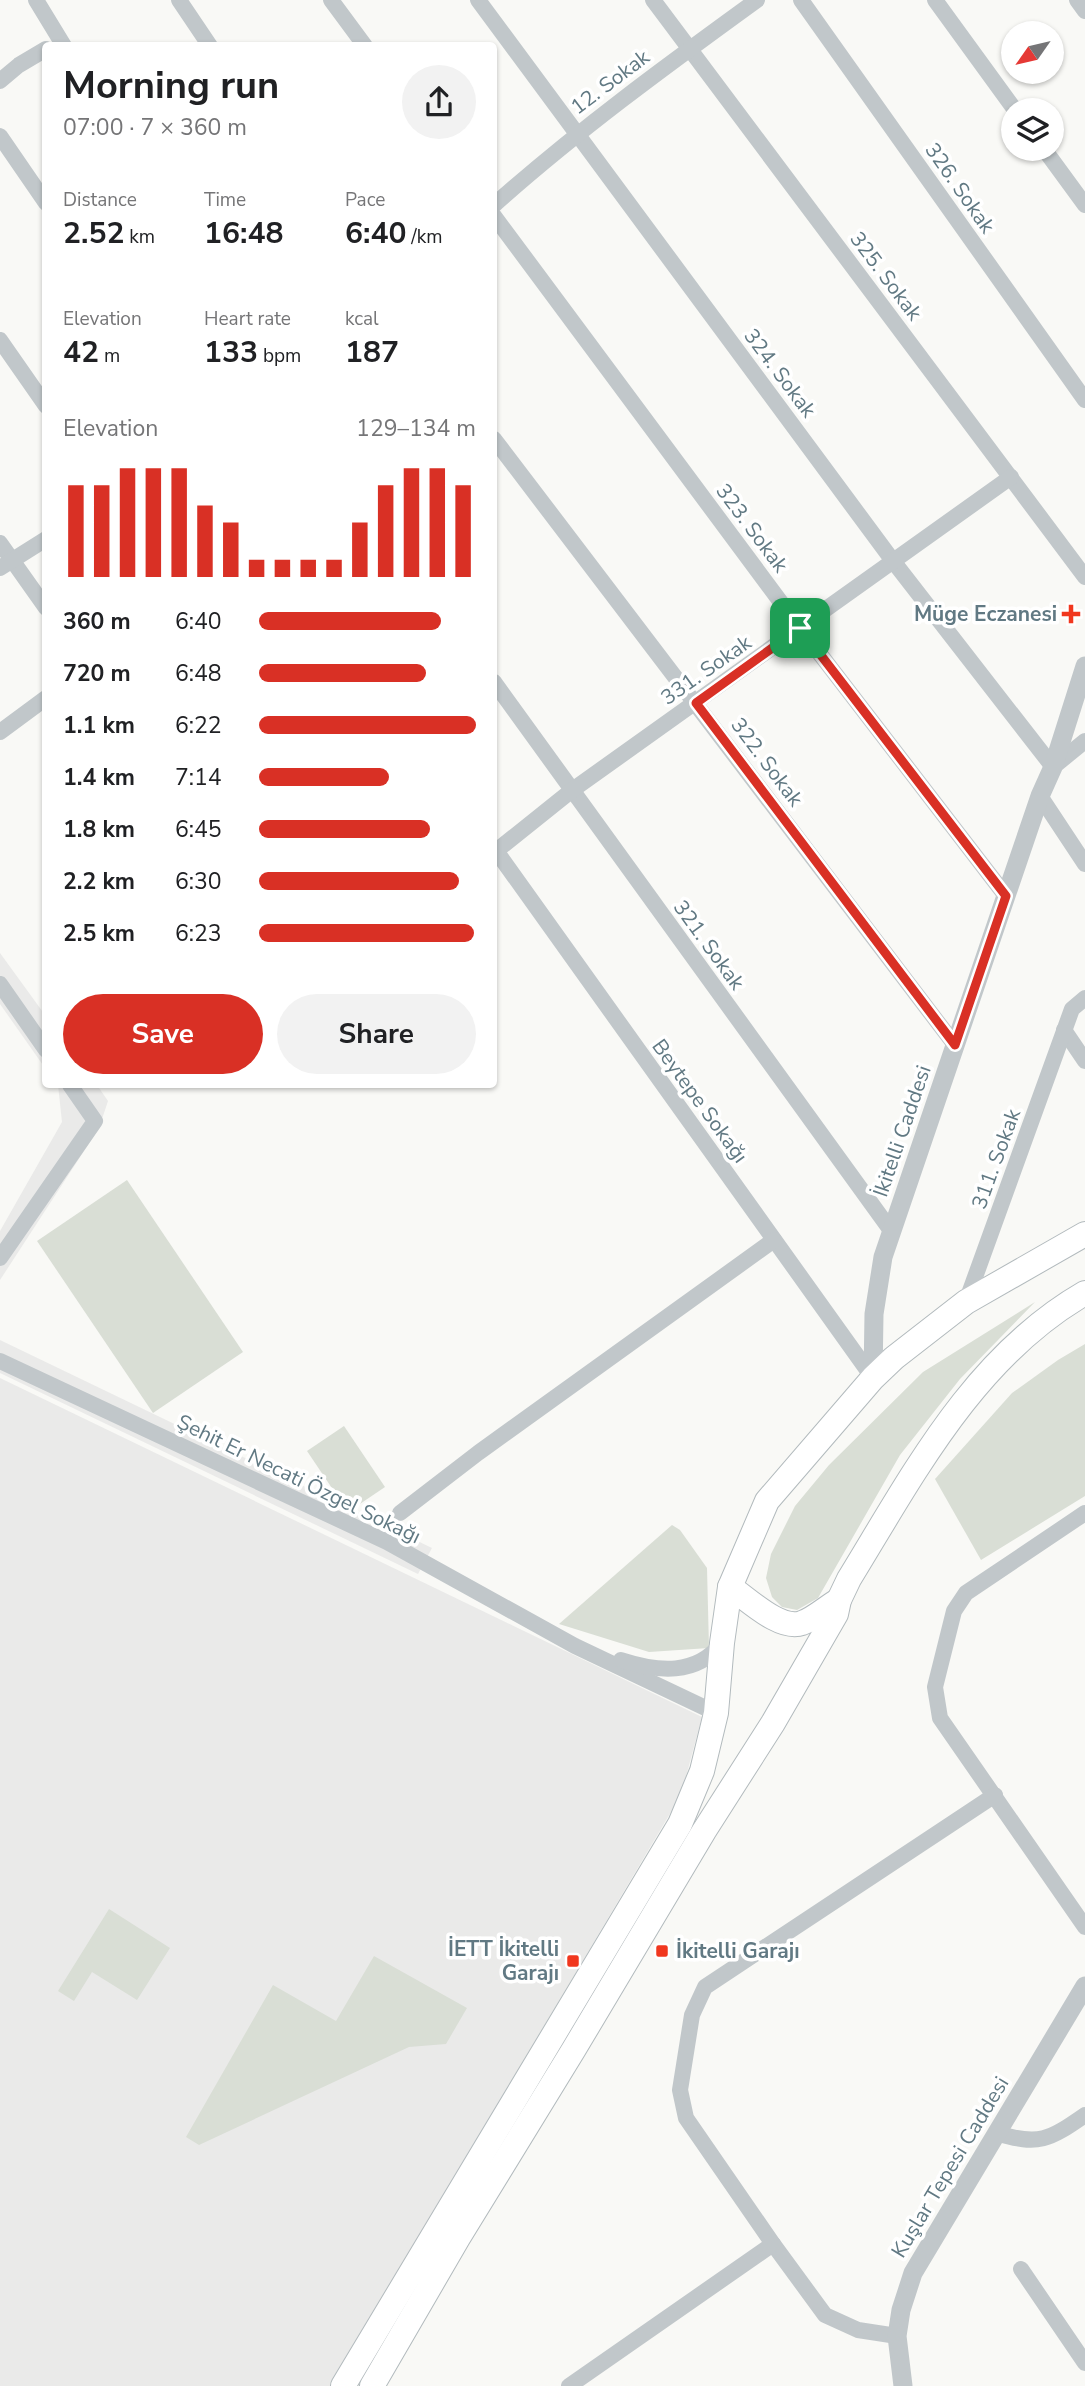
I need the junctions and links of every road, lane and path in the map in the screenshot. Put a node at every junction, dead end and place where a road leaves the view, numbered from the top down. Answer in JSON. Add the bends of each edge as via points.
{"nodes":[{"id":1,"x":36,"y":0,"type":"edge"},
{"id":2,"x":179,"y":0,"type":"edge"},
{"id":3,"x":331,"y":0,"type":"edge"},
{"id":4,"x":478,"y":0,"type":"edge"},
{"id":5,"x":653,"y":0,"type":"edge"},
{"id":6,"x":757,"y":0,"type":"edge"},
{"id":7,"x":802,"y":0,"type":"edge"},
{"id":8,"x":935,"y":0,"type":"edge"},
{"id":9,"x":1077,"y":0,"type":"edge"},
{"id":10,"x":1085,"y":12,"type":"edge"},
{"id":11,"x":59,"y":42,"type":"edge"},
{"id":12,"x":208,"y":42,"type":"edge"},
{"id":13,"x":362,"y":42,"type":"edge"},
{"id":14,"x":689,"y":49,"type":"junction"},
{"id":15,"x":42,"y":51,"type":"edge"},
{"id":16,"x":0,"y":81,"type":"edge"},
{"id":17,"x":1007,"y":98,"type":"edge"},
{"id":18,"x":577,"y":134,"type":"junction"},
{"id":19,"x":0,"y":136,"type":"edge"},
{"id":20,"x":1053,"y":161,"type":"edge"},
{"id":21,"x":42,"y":197,"type":"edge"},
{"id":22,"x":497,"y":202,"type":"edge"},
{"id":23,"x":1085,"y":205,"type":"edge"},
{"id":24,"x":497,"y":220,"type":"edge"},
{"id":25,"x":0,"y":340,"type":"edge"},
{"id":26,"x":42,"y":400,"type":"edge"},
{"id":27,"x":1085,"y":400,"type":"edge"},
{"id":28,"x":497,"y":443,"type":"edge"},
{"id":29,"x":1011,"y":477,"type":"junction"},
{"id":30,"x":42,"y":542,"type":"edge"},
{"id":31,"x":0,"y":543,"type":"edge"},
{"id":32,"x":893,"y":561,"type":"junction"},
{"id":33,"x":6,"y":564,"type":"edge"},
{"id":34,"x":1085,"y":577,"type":"edge"},
{"id":35,"x":42,"y":604,"type":"edge"},
{"id":36,"x":800,"y":628,"type":"junction"},
{"id":37,"x":1085,"y":666,"type":"edge"},
{"id":38,"x":497,"y":686,"type":"edge"},
{"id":39,"x":42,"y":701,"type":"edge"},
{"id":40,"x":696,"y":703,"type":"junction"},
{"id":41,"x":0,"y":732,"type":"edge"},
{"id":42,"x":1085,"y":741,"type":"edge"},
{"id":43,"x":1053,"y":767,"type":"junction"},
{"id":44,"x":571,"y":791,"type":"junction"},
{"id":45,"x":1040,"y":796,"type":"junction"},
{"id":46,"x":497,"y":848,"type":"edge"},
{"id":47,"x":497,"y":853,"type":"edge"},
{"id":48,"x":1084,"y":859,"type":"edge"},
{"id":49,"x":1006,"y":896,"type":"junction"},
{"id":50,"x":0,"y":984,"type":"edge"},
{"id":51,"x":1085,"y":998,"type":"edge"},
{"id":52,"x":1064,"y":1030,"type":"junction"},
{"id":53,"x":42,"y":1043,"type":"edge"},
{"id":54,"x":955,"y":1045,"type":"junction"},
{"id":55,"x":1085,"y":1061,"type":"edge"},
{"id":56,"x":72,"y":1088,"type":"edge"},
{"id":57,"x":892,"y":1232,"type":"junction"},
{"id":58,"x":1085,"y":1234,"type":"edge"},
{"id":59,"x":774,"y":1240,"type":"junction"},
{"id":60,"x":0,"y":1258,"type":"edge"},
{"id":61,"x":1078,"y":1300,"type":"edge"},
{"id":62,"x":966,"y":1302,"type":"junction"},
{"id":63,"x":0,"y":1361,"type":"edge"},
{"id":64,"x":873,"y":1378,"type":"junction"},
{"id":65,"x":400,"y":1513,"type":"dead end"},
{"id":66,"x":1085,"y":1513,"type":"edge"},
{"id":67,"x":730,"y":1587,"type":"junction"},
{"id":68,"x":839,"y":1600,"type":"junction"},
{"id":69,"x":722,"y":1643,"type":"junction"},
{"id":70,"x":575,"y":1646,"type":"junction"},
{"id":71,"x":716,"y":1713,"type":"junction"},
{"id":72,"x":995,"y":1795,"type":"junction"},
{"id":73,"x":1085,"y":1927,"type":"edge"},
{"id":74,"x":1085,"y":1986,"type":"edge"},
{"id":75,"x":1085,"y":2115,"type":"edge"},
{"id":76,"x":996,"y":2133,"type":"junction"},
{"id":77,"x":773,"y":2244,"type":"junction"},
{"id":78,"x":1021,"y":2269,"type":"dead end"},
{"id":79,"x":897,"y":2336,"type":"junction"},
{"id":80,"x":1085,"y":2363,"type":"edge"},
{"id":81,"x":343,"y":2386,"type":"edge"},
{"id":82,"x":372,"y":2386,"type":"edge"},
{"id":83,"x":569,"y":2386,"type":"edge"},
{"id":84,"x":903,"y":2386,"type":"edge"}],
"edges":[{"from":1,"to":11,"type":"street"},
{"from":2,"to":12,"type":"street"},
{"from":3,"to":13,"type":"street"},
{"from":4,"to":18,"type":"street","name":"324. Sokak"},
{"from":5,"to":14,"type":"street","name":"325. Sokak"},
{"from":6,"to":14,"type":"street","name":"12. Sokak"},
{"from":7,"to":27,"type":"street","name":"326. Sokak"},
{"from":8,"to":17,"type":"street"},
{"from":9,"to":10,"type":"street"},
{"from":14,"to":18,"type":"street","name":"12. Sokak"},
{"from":14,"to":29,"type":"street","name":"325. Sokak"},
{"from":15,"to":16,"type":"street"},
{"from":18,"to":22,"type":"street","name":"12. Sokak"},
{"from":18,"to":32,"type":"street","name":"324. Sokak"},
{"from":19,"to":21,"type":"street"},
{"from":20,"to":23,"type":"street"},
{"from":24,"to":36,"type":"street","name":"323. Sokak"},
{"from":25,"to":26,"type":"street"},
{"from":28,"to":40,"type":"street","name":"322. Sokak"},
{"from":29,"to":32,"type":"street","name":"331. Sokak"},
{"from":29,"to":34,"type":"street","name":"325. Sokak"},
{"from":30,"to":33,"type":"street"},
{"from":31,"to":33,"type":"street"},
{"from":32,"to":36,"type":"street","name":"331. Sokak"},
{"from":32,"to":43,"type":"street","name":"324. Sokak"},
{"from":33,"to":35,"type":"street"},
{"from":36,"to":40,"type":"street","name":"331. Sokak"},
{"from":36,"to":49,"type":"street","name":"323. Sokak"},
{"from":37,"to":43,"type":"street","name":"İkitelli Caddesi"},
{"from":38,"to":44,"type":"street","name":"321. Sokak"},
{"from":39,"to":41,"type":"street"},
{"from":40,"to":44,"type":"street","name":"331. Sokak"},
{"from":40,"to":54,"type":"street","name":"322. Sokak"},
{"from":42,"to":43,"type":"street"},
{"from":43,"to":45,"type":"street","name":"İkitelli Caddesi"},
{"from":44,"to":46,"type":"street","name":"331. Sokak"},
{"from":44,"to":57,"type":"street","name":"321. Sokak"},
{"from":45,"to":48,"type":"street"},
{"from":45,"to":49,"type":"street","name":"İkitelli Caddesi"},
{"from":47,"to":59,"type":"street","name":"Beytepe Sokağı"},
{"from":49,"to":54,"type":"street","name":"İkitelli Caddesi"},
{"from":50,"to":53,"type":"street"},
{"from":51,"to":52,"type":"street","name":"311. Sokak","via":[[1072,1009]]},
{"from":52,"to":55,"type":"street"},
{"from":52,"to":62,"type":"street","name":"311. Sokak"},
{"from":54,"to":57,"type":"street","name":"İkitelli Caddesi"},
{"from":56,"to":60,"type":"street","via":[[95,1121]]},
{"from":57,"to":64,"type":"street","name":"İkitelli Caddesi","via":[[874,1314]]},
{"from":58,"to":62,"type":"main road"},
{"from":59,"to":64,"type":"street","name":"Beytepe Sokağı"},
{"from":59,"to":65,"type":"street"},
{"from":61,"to":68,"type":"main road","via":[[1036,1325],[988,1373],[940,1432]]},
{"from":62,"to":64,"type":"main road"},
{"from":63,"to":70,"type":"street","name":"Şehit Er Necati Özgel Sokağı","via":[[387,1542]]},
{"from":64,"to":67,"type":"main road","via":[[767,1501]]},
{"from":66,"to":72,"type":"street","via":[[966,1593],[954,1611],[935,1686],[940,1718]]},
{"from":67,"to":68,"type":"main road","via":[[788,1625],[802,1623]]},
{"from":67,"to":69,"type":"main road"},
{"from":68,"to":82,"type":"main road","via":[[836,1614],[773,1723]]},
{"from":69,"to":70,"type":"street","via":[[697,1664],[677,1669],[632,1664]]},
{"from":69,"to":71,"type":"main road"},
{"from":70,"to":71,"type":"street"},
{"from":71,"to":81,"type":"main road","via":[[702,1771],[680,1824]]},
{"from":72,"to":73,"type":"street"},
{"from":72,"to":77,"type":"street","via":[[705,1987],[692,2015],[680,2090],[686,2118]]},
{"from":74,"to":76,"type":"street","name":"Kuşlar Tepesi Caddesi"},
{"from":75,"to":76,"type":"street","via":[[1037,2141]]},
{"from":76,"to":79,"type":"street","name":"Kuşlar Tepesi Caddesi","via":[[913,2273]]},
{"from":77,"to":79,"type":"street","via":[[825,2315],[858,2330]]},
{"from":77,"to":83,"type":"street"},
{"from":78,"to":80,"type":"street"},
{"from":79,"to":84,"type":"street","name":"Kuşlar Tepesi Caddesi"}]}
